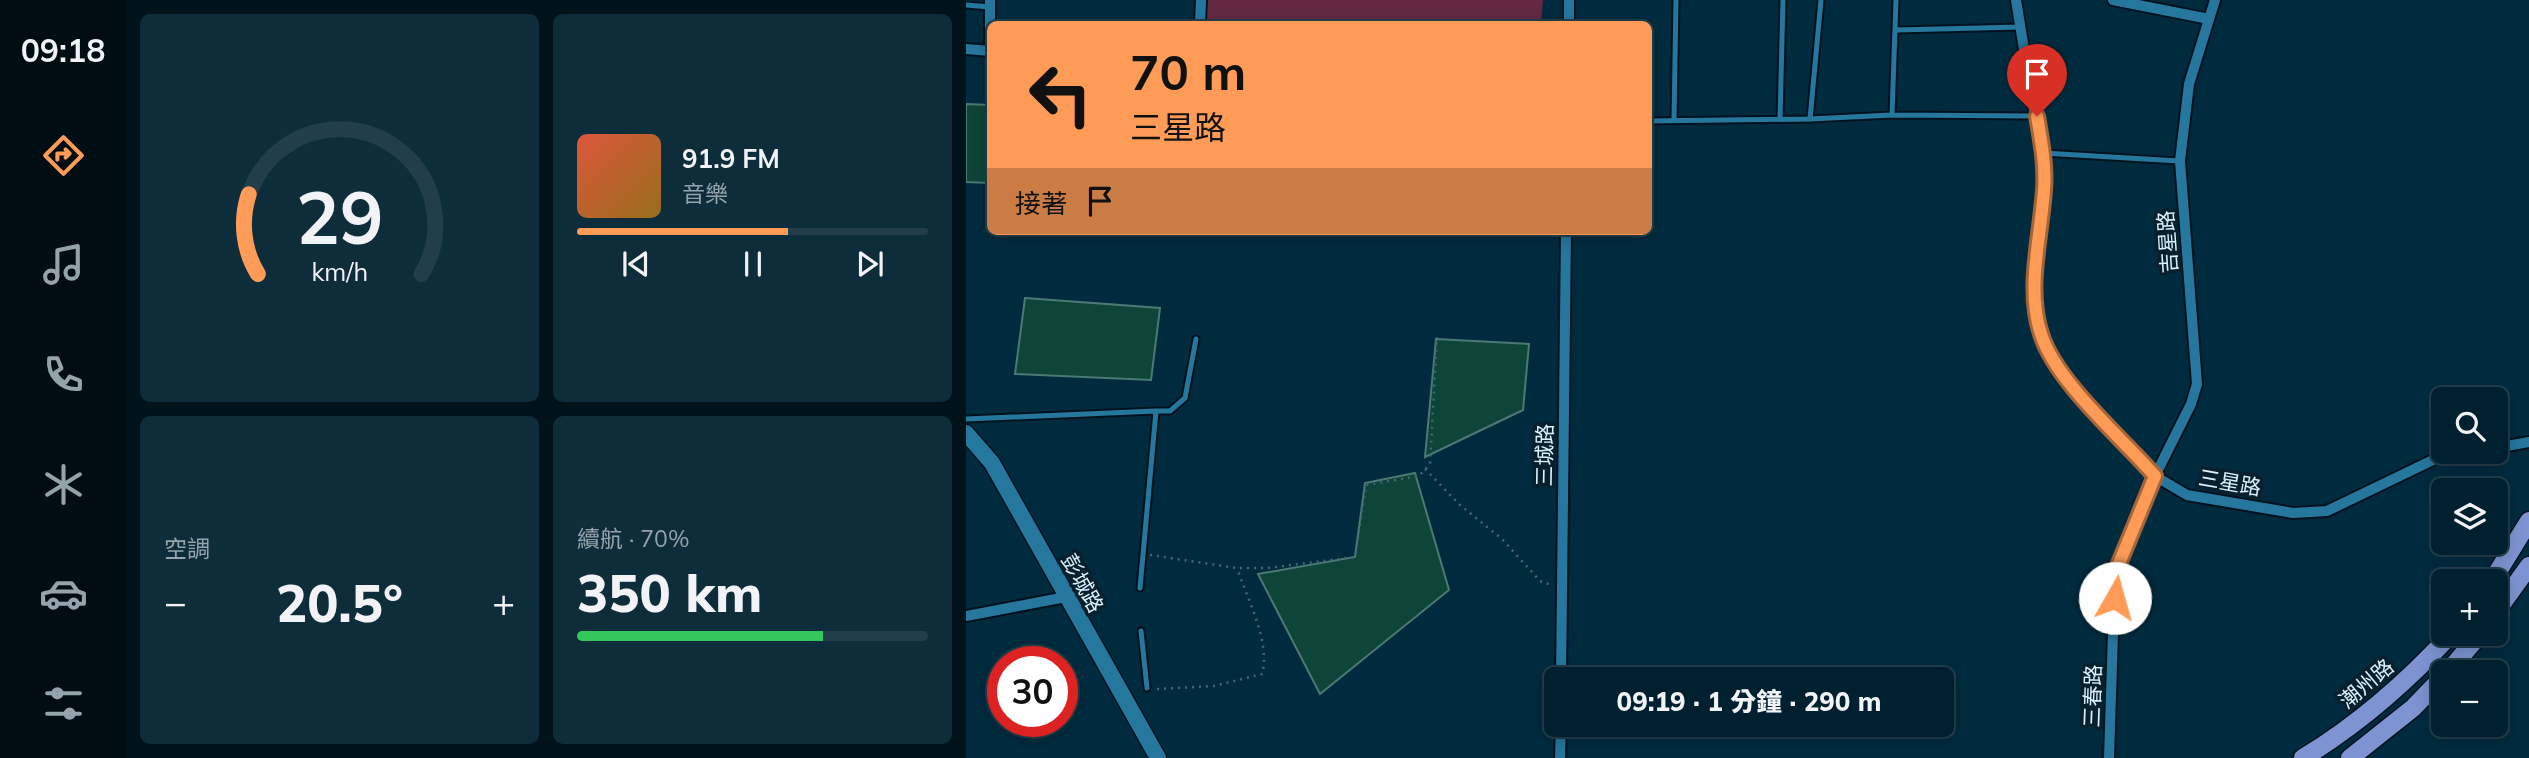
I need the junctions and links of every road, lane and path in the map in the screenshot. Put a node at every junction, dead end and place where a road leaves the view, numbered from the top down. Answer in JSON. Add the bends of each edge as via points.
{"nodes":[{"id":1,"x":1201,"y":0,"type":"edge"},
{"id":2,"x":1569,"y":0,"type":"edge"},
{"id":3,"x":1676,"y":0,"type":"edge"},
{"id":4,"x":1783,"y":0,"type":"edge"},
{"id":5,"x":1821,"y":0,"type":"edge"},
{"id":6,"x":1896,"y":0,"type":"edge"},
{"id":7,"x":2017,"y":0,"type":"edge"},
{"id":8,"x":2113,"y":0,"type":"edge"},
{"id":9,"x":2215,"y":0,"type":"edge"},
{"id":10,"x":990,"y":4,"type":"edge"},
{"id":11,"x":966,"y":5,"type":"edge"},
{"id":12,"x":2209,"y":19,"type":"junction"},
{"id":13,"x":1200,"y":21,"type":"edge"},
{"id":14,"x":1569,"y":21,"type":"edge"},
{"id":15,"x":2021,"y":27,"type":"junction"},
{"id":16,"x":1896,"y":30,"type":"junction"},
{"id":17,"x":966,"y":49,"type":"edge"},
{"id":18,"x":987,"y":51,"type":"edge"},
{"id":19,"x":1892,"y":115,"type":"junction"},
{"id":20,"x":2037,"y":116,"type":"junction"},
{"id":21,"x":1780,"y":119,"type":"junction"},
{"id":22,"x":1810,"y":119,"type":"junction"},
{"id":23,"x":1674,"y":120,"type":"junction"},
{"id":24,"x":1652,"y":121,"type":"edge"},
{"id":25,"x":2043,"y":153,"type":"junction"},
{"id":26,"x":2180,"y":161,"type":"junction"},
{"id":27,"x":1566,"y":235,"type":"edge"},
{"id":28,"x":1437,"y":337,"type":"dead end"},
{"id":29,"x":1196,"y":340,"type":"dead end"},
{"id":30,"x":1156,"y":411,"type":"junction"},
{"id":31,"x":966,"y":419,"type":"edge"},
{"id":32,"x":966,"y":433,"type":"edge"},
{"id":33,"x":2529,"y":442,"type":"edge"},
{"id":34,"x":2508,"y":446,"type":"edge"},
{"id":35,"x":2431,"y":461,"type":"edge"},
{"id":36,"x":1425,"y":469,"type":"junction"},
{"id":37,"x":2155,"y":476,"type":"junction"},
{"id":38,"x":2529,"y":521,"type":"edge"},
{"id":39,"x":1143,"y":554,"type":"junction"},
{"id":40,"x":2529,"y":566,"type":"edge"},
{"id":41,"x":1237,"y":568,"type":"junction"},
{"id":42,"x":2499,"y":569,"type":"edge"},
{"id":43,"x":1140,"y":588,"type":"dead end"},
{"id":44,"x":1563,"y":589,"type":"junction"},
{"id":45,"x":2508,"y":595,"type":"edge"},
{"id":46,"x":1066,"y":597,"type":"junction"},
{"id":47,"x":966,"y":616,"type":"edge"},
{"id":48,"x":1141,"y":631,"type":"dead end"},
{"id":49,"x":2439,"y":646,"type":"edge"},
{"id":50,"x":2470,"y":646,"type":"edge"},
{"id":51,"x":2458,"y":660,"type":"edge"},
{"id":52,"x":1562,"y":667,"type":"edge"},
{"id":53,"x":1147,"y":688,"type":"joint"},
{"id":54,"x":2431,"y":689,"type":"edge"},
{"id":55,"x":1561,"y":737,"type":"edge"},
{"id":56,"x":1158,"y":758,"type":"edge"},
{"id":57,"x":1560,"y":758,"type":"edge"},
{"id":58,"x":2109,"y":758,"type":"edge"},
{"id":59,"x":2303,"y":758,"type":"edge"},
{"id":60,"x":2350,"y":758,"type":"edge"}],
"edges":[{"from":1,"to":13,"type":"street"},
{"from":2,"to":14,"type":"street"},
{"from":3,"to":23,"type":"lane"},
{"from":4,"to":21,"type":"lane"},
{"from":5,"to":22,"type":"lane"},
{"from":6,"to":16,"type":"lane"},
{"from":7,"to":15,"type":"street","name":"三星路"},
{"from":8,"to":12,"type":"street"},
{"from":9,"to":12,"type":"street","name":"吉星路"},
{"from":10,"to":11,"type":"lane"},
{"from":12,"to":26,"type":"street","name":"吉星路","via":[[2189,84]]},
{"from":15,"to":16,"type":"lane"},
{"from":15,"to":20,"type":"street","name":"三星路"},
{"from":16,"to":19,"type":"lane"},
{"from":17,"to":18,"type":"street"},
{"from":19,"to":20,"type":"lane"},
{"from":19,"to":22,"type":"lane"},
{"from":20,"to":25,"type":"street","name":"三星路"},
{"from":21,"to":22,"type":"lane"},
{"from":21,"to":23,"type":"lane"},
{"from":23,"to":24,"type":"lane"},
{"from":25,"to":26,"type":"lane"},
{"from":25,"to":37,"type":"street","name":"三星路","via":[[2045,189],[2036,304],[2042,337],[2058,367]]},
{"from":26,"to":37,"type":"street","name":"吉星路","via":[[2197,384]]},
{"from":27,"to":44,"type":"street","name":"三城路"},
{"from":28,"to":36,"type":"path","via":[[1430,464]]},
{"from":29,"to":30,"type":"lane","via":[[1185,398],[1170,411]]},
{"from":30,"to":31,"type":"lane"},
{"from":30,"to":39,"type":"lane"},
{"from":32,"to":46,"type":"street","name":"彭城路","via":[[992,463]]},
{"from":33,"to":34,"type":"street"},
{"from":35,"to":37,"type":"street","name":"三星路","via":[[2314,514],[2187,495]]},
{"from":36,"to":41,"type":"path","via":[[1419,476],[1366,485],[1355,557]]},
{"from":36,"to":44,"type":"path","via":[[1502,539],[1540,581]]},
{"from":37,"to":58,"type":"street","name":"三春路","via":[[2116,571]]},
{"from":38,"to":42,"type":"main road"},
{"from":39,"to":41,"type":"path"},
{"from":39,"to":43,"type":"lane"},
{"from":40,"to":45,"type":"main road"},
{"from":41,"to":53,"type":"path","via":[[1261,632],[1262,674],[1214,686]]},
{"from":44,"to":52,"type":"street","name":"三城路"},
{"from":46,"to":47,"type":"street"},
{"from":46,"to":56,"type":"street","name":"彭城路"},
{"from":48,"to":53,"type":"lane"},
{"from":49,"to":59,"type":"main road","name":"潮州路","via":[[2395,691]]},
{"from":50,"to":51,"type":"main road"},
{"from":54,"to":60,"type":"main road"},
{"from":55,"to":57,"type":"street"}]}
